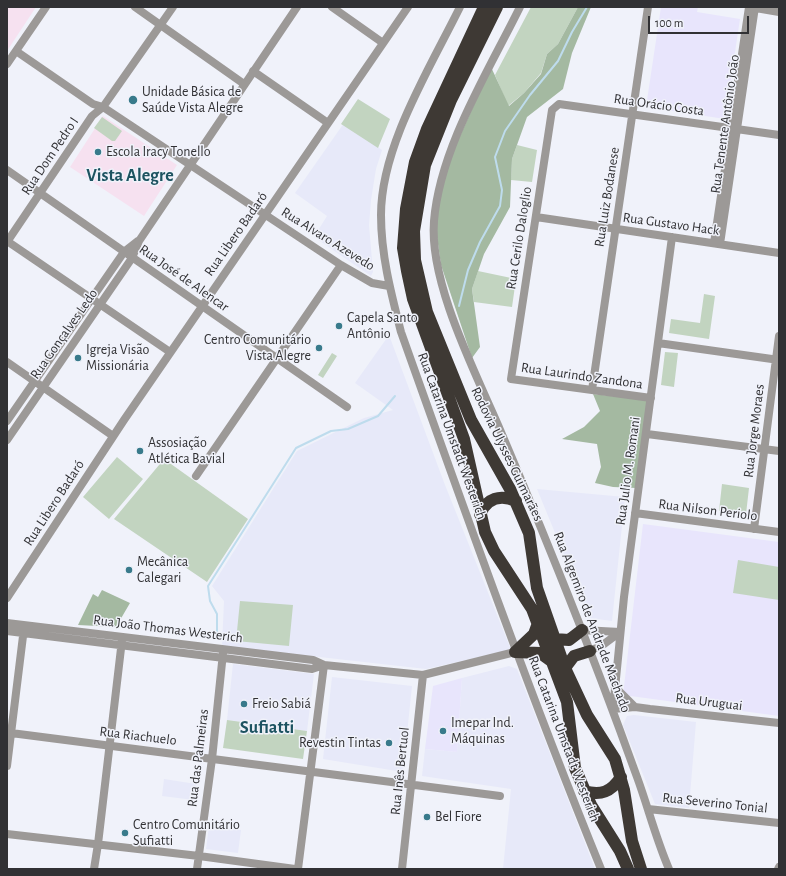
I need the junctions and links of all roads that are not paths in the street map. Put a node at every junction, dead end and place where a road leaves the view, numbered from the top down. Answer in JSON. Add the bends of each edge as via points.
{"nodes":[{"id":1,"x":46,"y":7,"type":"edge"},
{"id":2,"x":135,"y":7,"type":"edge"},
{"id":3,"x":174,"y":7,"type":"edge"},
{"id":4,"x":297,"y":7,"type":"edge"},
{"id":5,"x":332,"y":7,"type":"edge"},
{"id":6,"x":408,"y":7,"type":"edge"},
{"id":7,"x":460,"y":7,"type":"edge"},
{"id":8,"x":484,"y":7,"type":"edge"},
{"id":9,"x":496,"y":7,"type":"edge"},
{"id":10,"x":520,"y":7,"type":"edge"},
{"id":11,"x":648,"y":7,"type":"edge"},
{"id":12,"x":752,"y":7,"type":"edge"},
{"id":13,"x":779,"y":12,"type":"edge"},
{"id":14,"x":161,"y":25,"type":"junction"},
{"id":15,"x":383,"y":43,"type":"junction"},
{"id":16,"x":16,"y":51,"type":"junction"},
{"id":17,"x":7,"y":64,"type":"edge"},
{"id":18,"x":253,"y":71,"type":"junction"},
{"id":19,"x":244,"y":84,"type":"junction"},
{"id":20,"x":559,"y":104,"type":"joint"},
{"id":21,"x":103,"y":107,"type":"junction"},
{"id":22,"x":633,"y":114,"type":"junction"},
{"id":23,"x":328,"y":122,"type":"junction"},
{"id":24,"x":734,"y":129,"type":"junction"},
{"id":25,"x":779,"y":135,"type":"edge"},
{"id":26,"x":190,"y":166,"type":"junction"},
{"id":27,"x":7,"y":170,"type":"edge"},
{"id":28,"x":40,"y":194,"type":"junction"},
{"id":29,"x":266,"y":214,"type":"junction"},
{"id":30,"x":536,"y":217,"type":"junction"},
{"id":31,"x":616,"y":229,"type":"junction"},
{"id":32,"x":672,"y":237,"type":"junction"},
{"id":33,"x":139,"y":241,"type":"junction"},
{"id":34,"x":7,"y":242,"type":"edge"},
{"id":35,"x":717,"y":243,"type":"junction"},
{"id":36,"x":124,"y":252,"type":"junction"},
{"id":37,"x":779,"y":253,"type":"edge"},
{"id":38,"x":132,"y":258,"type":"junction"},
{"id":39,"x":341,"y":265,"type":"junction"},
{"id":40,"x":389,"y":286,"type":"junction"},
{"id":41,"x":92,"y":299,"type":"junction"},
{"id":42,"x":101,"y":305,"type":"junction"},
{"id":43,"x":202,"y":306,"type":"junction"},
{"id":44,"x":779,"y":336,"type":"edge"},
{"id":45,"x":64,"y":339,"type":"junction"},
{"id":46,"x":658,"y":343,"type":"junction"},
{"id":47,"x":73,"y":346,"type":"junction"},
{"id":48,"x":170,"y":352,"type":"junction"},
{"id":49,"x":278,"y":358,"type":"junction"},
{"id":50,"x":777,"y":360,"type":"edge"},
{"id":51,"x":7,"y":362,"type":"edge"},
{"id":52,"x":511,"y":379,"type":"joint"},
{"id":53,"x":35,"y":381,"type":"junction"},
{"id":54,"x":44,"y":387,"type":"junction"},
{"id":55,"x":592,"y":390,"type":"junction"},
{"id":56,"x":651,"y":398,"type":"junction"},
{"id":57,"x":347,"y":407,"type":"dead end"},
{"id":58,"x":7,"y":422,"type":"edge"},
{"id":59,"x":15,"y":428,"type":"junction"},
{"id":60,"x":647,"y":434,"type":"junction"},
{"id":61,"x":113,"y":436,"type":"junction"},
{"id":62,"x":7,"y":440,"type":"edge"},
{"id":63,"x":765,"y":449,"type":"junction"},
{"id":64,"x":779,"y":451,"type":"edge"},
{"id":65,"x":196,"y":476,"type":"dead end"},
{"id":66,"x":516,"y":501,"type":"junction"},
{"id":67,"x":635,"y":513,"type":"junction"},
{"id":68,"x":480,"y":514,"type":"junction"},
{"id":69,"x":754,"y":529,"type":"junction"},
{"id":70,"x":779,"y":532,"type":"edge"},
{"id":71,"x":7,"y":598,"type":"edge"},
{"id":72,"x":7,"y":623,"type":"edge"},
{"id":73,"x":538,"y":623,"type":"junction"},
{"id":74,"x":24,"y":629,"type":"junction"},
{"id":75,"x":66,"y":629,"type":"junction"},
{"id":76,"x":582,"y":630,"type":"junction"},
{"id":77,"x":7,"y":631,"type":"edge"},
{"id":78,"x":620,"y":632,"type":"junction"},
{"id":79,"x":122,"y":636,"type":"junction"},
{"id":80,"x":65,"y":638,"type":"junction"},
{"id":81,"x":554,"y":639,"type":"junction"},
{"id":82,"x":170,"y":642,"type":"junction"},
{"id":83,"x":121,"y":645,"type":"junction"},
{"id":84,"x":223,"y":649,"type":"junction"},
{"id":85,"x":590,"y":651,"type":"junction"},
{"id":86,"x":169,"y":652,"type":"junction"},
{"id":87,"x":515,"y":652,"type":"junction"},
{"id":88,"x":269,"y":654,"type":"junction"},
{"id":89,"x":222,"y":658,"type":"junction"},
{"id":90,"x":551,"y":661,"type":"junction"},
{"id":91,"x":268,"y":664,"type":"junction"},
{"id":92,"x":324,"y":665,"type":"junction"},
{"id":93,"x":565,"y":668,"type":"junction"},
{"id":94,"x":423,"y":675,"type":"junction"},
{"id":95,"x":615,"y":687,"type":"junction"},
{"id":96,"x":635,"y":707,"type":"junction"},
{"id":97,"x":613,"y":709,"type":"junction"},
{"id":98,"x":779,"y":723,"type":"edge"},
{"id":99,"x":11,"y":733,"type":"junction"},
{"id":100,"x":110,"y":746,"type":"junction"},
{"id":101,"x":212,"y":759,"type":"junction"},
{"id":102,"x":7,"y":766,"type":"edge"},
{"id":103,"x":310,"y":771,"type":"junction"},
{"id":104,"x":621,"y":777,"type":"junction"},
{"id":105,"x":412,"y":785,"type":"junction"},
{"id":106,"x":584,"y":791,"type":"junction"},
{"id":107,"x":500,"y":796,"type":"dead end"},
{"id":108,"x":648,"y":809,"type":"junction"},
{"id":109,"x":779,"y":822,"type":"edge"},
{"id":110,"x":7,"y":834,"type":"edge"},
{"id":111,"x":98,"y":844,"type":"junction"},
{"id":112,"x":199,"y":856,"type":"junction"},
{"id":113,"x":94,"y":869,"type":"edge"},
{"id":114,"x":197,"y":869,"type":"edge"},
{"id":115,"x":297,"y":869,"type":"edge"},
{"id":116,"x":402,"y":869,"type":"edge"},
{"id":117,"x":601,"y":869,"type":"edge"},
{"id":118,"x":628,"y":869,"type":"edge"},
{"id":119,"x":641,"y":869,"type":"edge"},
{"id":120,"x":669,"y":869,"type":"edge"}],
"edges":[{"from":1,"to":16,"type":"street"},
{"from":2,"to":14,"type":"street"},
{"from":3,"to":14,"type":"street","name":"Rua Dom Pedro I"},
{"from":4,"to":18,"type":"street","name":"Rua Gonçalves Ledo"},
{"from":5,"to":15,"type":"street"},
{"from":6,"to":15,"type":"street","name":"Rua Libero Badaró"},
{"from":7,"to":40,"type":"street","name":"Rua Catarina Umstadt Westerich","via":[[406,116],[390,160],[381,214],[382,245]]},
{"from":8,"to":68,"type":"highway","name":"Rodovia Ulysses Guimarães","via":[[414,162],[406,209],[404,248],[413,299],[457,415]]},
{"from":9,"to":66,"type":"highway","name":"Rodovia Ulysses Guimarães","via":[[451,100],[425,165],[414,231],[414,248],[418,278],[427,312],[471,420]]},
{"from":10,"to":76,"type":"street","name":"Rua Algemiro de Andrade Machado","via":[[459,131],[445,167],[434,223],[435,251],[445,296],[468,357]]},
{"from":11,"to":22,"type":"street","name":"Rua Luiz Bodanese"},
{"from":12,"to":13,"type":"street"},
{"from":12,"to":24,"type":"street","name":"Rua Tenente Antônio João"},
{"from":14,"to":19,"type":"street"},
{"from":14,"to":21,"type":"street","name":"Rua Dom Pedro I"},
{"from":15,"to":23,"type":"street","name":"Rua Libero Badaró"},
{"from":16,"to":17,"type":"street"},
{"from":16,"to":21,"type":"street","name":"Rua Alvaro Azevedo","via":[[93,104]]},
{"from":18,"to":19,"type":"street","name":"Rua Gonçalves Ledo"},
{"from":18,"to":23,"type":"street"},
{"from":19,"to":26,"type":"street","name":"Rua Gonçalves Ledo"},
{"from":20,"to":22,"type":"street","name":"Rua Orácio Costa"},
{"from":20,"to":30,"type":"street","name":"Rua Cerilo Daloglio","via":[[552,110]]},
{"from":21,"to":26,"type":"street","name":"Rua Alvaro Azevedo"},
{"from":21,"to":28,"type":"street","name":"Rua Dom Pedro I","via":[[92,116]]},
{"from":22,"to":24,"type":"street","name":"Rua Orácio Costa"},
{"from":22,"to":31,"type":"street","name":"Rua Luiz Bodanese"},
{"from":23,"to":29,"type":"street","name":"Rua Libero Badaró"},
{"from":24,"to":25,"type":"street","name":"Rua Orácio Costa"},
{"from":24,"to":35,"type":"street","name":"Rua Tenente Antônio João"},
{"from":26,"to":29,"type":"street","name":"Rua Alvaro Azevedo"},
{"from":26,"to":33,"type":"street","name":"Rua Gonçalves Ledo"},
{"from":27,"to":28,"type":"street","name":"Rua José de Alencar"},
{"from":28,"to":34,"type":"street","name":"Rua Dom Pedro I"},
{"from":28,"to":36,"type":"street","name":"Rua José de Alencar"},
{"from":29,"to":39,"type":"street","name":"Rua Alvaro Azevedo"},
{"from":29,"to":43,"type":"street","name":"Rua Libero Badaró"},
{"from":30,"to":31,"type":"street","name":"Rua Gustavo Hack"},
{"from":30,"to":52,"type":"street","name":"Rua Cerilo Daloglio"},
{"from":31,"to":32,"type":"street","name":"Rua Gustavo Hack"},
{"from":31,"to":55,"type":"street","name":"Rua Luiz Bodanese"},
{"from":32,"to":35,"type":"street","name":"Rua Gustavo Hack"},
{"from":32,"to":46,"type":"street","name":"Rua Julio M. Romani"},
{"from":33,"to":36,"type":"street","name":"Rua Gonçalves Ledo"},
{"from":33,"to":38,"type":"street","name":"Rua Gonçalves Ledo"},
{"from":34,"to":41,"type":"street"},
{"from":35,"to":37,"type":"street","name":"Rua Gustavo Hack"},
{"from":36,"to":38,"type":"street","name":"Rua José de Alencar"},
{"from":36,"to":41,"type":"street","name":"Rua Gonçalves Ledo"},
{"from":38,"to":42,"type":"street","name":"Rua Gonçalves Ledo"},
{"from":38,"to":43,"type":"street","name":"Rua José de Alencar"},
{"from":39,"to":40,"type":"street","name":"Rua Alvaro Azevedo","via":[[372,283]]},
{"from":39,"to":49,"type":"street"},
{"from":40,"to":87,"type":"street","name":"Rua Catarina Umstadt Westerich","via":[[401,332]]},
{"from":41,"to":42,"type":"street"},
{"from":41,"to":45,"type":"street","name":"Rua Gonçalves Ledo"},
{"from":42,"to":47,"type":"street","name":"Rua Gonçalves Ledo"},
{"from":42,"to":48,"type":"street"},
{"from":43,"to":48,"type":"street","name":"Rua Libero Badaró"},
{"from":43,"to":49,"type":"street","name":"Rua José de Alencar"},
{"from":44,"to":50,"type":"street","name":"Rua Jorge Moraes"},
{"from":45,"to":47,"type":"street"},
{"from":45,"to":53,"type":"street","name":"Rua Gonçalves Ledo"},
{"from":46,"to":50,"type":"street"},
{"from":46,"to":56,"type":"street","name":"Rua Julio M. Romani"},
{"from":47,"to":54,"type":"street","name":"Rua Gonçalves Ledo"},
{"from":48,"to":61,"type":"street","name":"Rua Libero Badaró"},
{"from":49,"to":57,"type":"street","name":"Rua José de Alencar"},
{"from":49,"to":65,"type":"street"},
{"from":50,"to":63,"type":"street","name":"Rua Jorge Moraes"},
{"from":51,"to":53,"type":"street"},
{"from":52,"to":55,"type":"street","name":"Rua Laurindo Zandona"},
{"from":53,"to":54,"type":"street"},
{"from":53,"to":58,"type":"street","name":"Rua Gonçalves Ledo"},
{"from":54,"to":59,"type":"street","name":"Rua Gonçalves Ledo"},
{"from":54,"to":61,"type":"street"},
{"from":55,"to":56,"type":"street","name":"Rua Laurindo Zandona"},
{"from":56,"to":60,"type":"street","name":"Rua Julio M. Romani"},
{"from":58,"to":59,"type":"street"},
{"from":59,"to":62,"type":"street","name":"Rua Gonçalves Ledo"},
{"from":60,"to":63,"type":"street"},
{"from":60,"to":67,"type":"street","name":"Rua Julio M. Romani"},
{"from":61,"to":71,"type":"street","name":"Rua Libero Badaró"},
{"from":63,"to":64,"type":"street"},
{"from":63,"to":69,"type":"street","name":"Rua Jorge Moraes"},
{"from":66,"to":68,"type":"highway","via":[[508,497],[490,500]]},
{"from":66,"to":81,"type":"highway","name":"Rodovia Ulysses Guimarães","via":[[529,533],[537,588]]},
{"from":67,"to":69,"type":"street","name":"Rua Nilson Periolo"},
{"from":67,"to":78,"type":"street","name":"Rua Julio M. Romani"},
{"from":68,"to":73,"type":"highway","name":"Rodovia Ulysses Guimarães","via":[[494,551],[532,609]]},
{"from":69,"to":70,"type":"street","name":"Rua Nilson Periolo"},
{"from":72,"to":74,"type":"street","name":"Rua João Thomas Westerich"},
{"from":73,"to":87,"type":"highway","via":[[534,634]]},
{"from":73,"to":90,"type":"highway","name":"Rodovia Ulysses Guimarães"},
{"from":74,"to":75,"type":"street","name":"Rua João Thomas Westerich"},
{"from":74,"to":77,"type":"street","name":"Rua João Thomas Westerich"},
{"from":74,"to":80,"type":"street","name":"Rua João Thomas Westerich"},
{"from":74,"to":99,"type":"street"},
{"from":75,"to":79,"type":"street","name":"Rua João Thomas Westerich"},
{"from":75,"to":80,"type":"street"},
{"from":76,"to":78,"type":"street"},
{"from":76,"to":81,"type":"highway","via":[[569,640]]},
{"from":76,"to":85,"type":"street","name":"Rua Algemiro de Andrade Machado"},
{"from":78,"to":85,"type":"street"},
{"from":78,"to":95,"type":"street","name":"Rua Julio M. Romani"},
{"from":79,"to":82,"type":"street","name":"Rua João Thomas Westerich"},
{"from":79,"to":83,"type":"street"},
{"from":80,"to":83,"type":"street","name":"Rua João Thomas Westerich"},
{"from":81,"to":93,"type":"highway","name":"Rodovia Ulysses Guimarães"},
{"from":82,"to":84,"type":"street","name":"Rua João Thomas Westerich"},
{"from":82,"to":86,"type":"street"},
{"from":83,"to":86,"type":"street","name":"Rua João Thomas Westerich"},
{"from":83,"to":100,"type":"street"},
{"from":84,"to":88,"type":"street","name":"Rua João Thomas Westerich"},
{"from":84,"to":89,"type":"street","name":"Rua das Palmeiras"},
{"from":85,"to":93,"type":"highway","via":[[574,656]]},
{"from":85,"to":97,"type":"street","name":"Rua Algemiro de Andrade Machado"},
{"from":86,"to":89,"type":"street","name":"Rua João Thomas Westerich"},
{"from":87,"to":90,"type":"highway","via":[[540,653]]},
{"from":87,"to":94,"type":"street","name":"Rua João Thomas Westerich"},
{"from":87,"to":117,"type":"street","name":"Rua Catarina Umstadt Westerich"},
{"from":88,"to":91,"type":"street"},
{"from":88,"to":92,"type":"street","name":"Rua João Thomas Westerich","via":[[314,660]]},
{"from":89,"to":91,"type":"street","name":"Rua João Thomas Westerich"},
{"from":89,"to":101,"type":"street","name":"Rua das Palmeiras"},
{"from":90,"to":106,"type":"highway","name":"Rodovia Ulysses Guimarães","via":[[566,702],[572,756]]},
{"from":91,"to":92,"type":"street","name":"Rua João Thomas Westerich","via":[[312,669]]},
{"from":92,"to":94,"type":"street","name":"Rua João Thomas Westerich"},
{"from":92,"to":103,"type":"street"},
{"from":93,"to":104,"type":"highway","name":"Rodovia Ulysses Guimarães","via":[[587,715],[615,759]]},
{"from":94,"to":105,"type":"street","name":"Rua Inês Bertuol"},
{"from":95,"to":96,"type":"street"},
{"from":95,"to":97,"type":"street","name":"Rua Julio M. Romani"},
{"from":96,"to":97,"type":"street","name":"Rua Uruguai"},
{"from":96,"to":98,"type":"street","name":"Rua Uruguai"},
{"from":97,"to":108,"type":"street","name":"Rua Algemiro de Andrade Machado"},
{"from":99,"to":100,"type":"street","name":"Rua Riachuelo"},
{"from":99,"to":102,"type":"street"},
{"from":100,"to":101,"type":"street","name":"Rua Riachuelo"},
{"from":100,"to":111,"type":"street"},
{"from":101,"to":103,"type":"street","name":"Rua Riachuelo"},
{"from":101,"to":112,"type":"street","name":"Rua das Palmeiras"},
{"from":103,"to":105,"type":"street","name":"Rua Riachuelo"},
{"from":103,"to":115,"type":"street"},
{"from":104,"to":106,"type":"highway","via":[[615,786],[606,792],[595,794]]},
{"from":104,"to":119,"type":"highway","name":"Rodovia Ulysses Guimarães","via":[[632,841]]},
{"from":105,"to":107,"type":"street","name":"Rua Riachuelo"},
{"from":105,"to":116,"type":"street","name":"Rua Inês Bertuol"},
{"from":106,"to":118,"type":"highway","name":"Rodovia Ulysses Guimarães"},
{"from":108,"to":109,"type":"street","name":"Rua Severino Tonial"},
{"from":108,"to":120,"type":"street","name":"Rua Algemiro de Andrade Machado"},
{"from":110,"to":111,"type":"street"},
{"from":111,"to":112,"type":"street"},
{"from":111,"to":113,"type":"street"},
{"from":112,"to":114,"type":"street","name":"Rua das Palmeiras"},
{"from":112,"to":115,"type":"street"}]}
